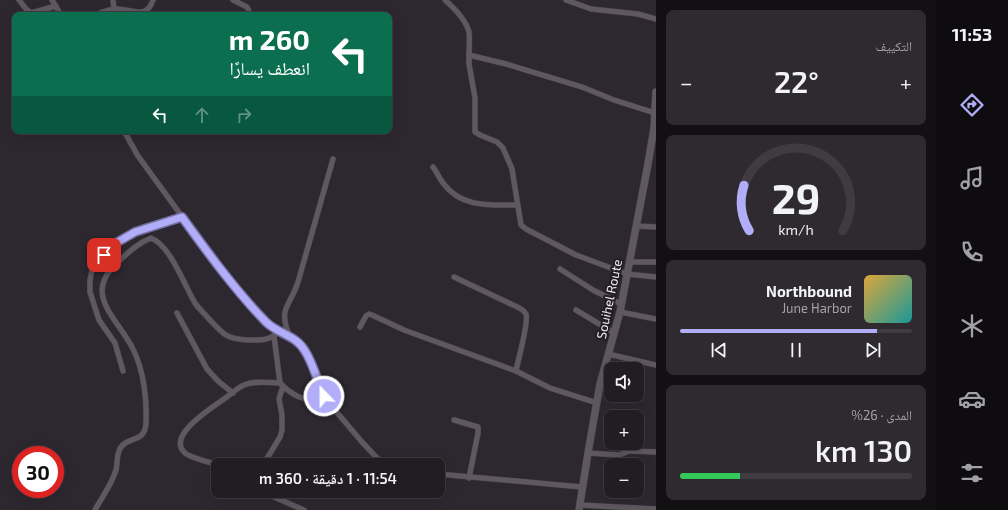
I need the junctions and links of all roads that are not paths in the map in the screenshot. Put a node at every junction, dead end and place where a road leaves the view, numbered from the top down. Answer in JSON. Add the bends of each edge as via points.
{"nodes":[{"id":1,"x":19,"y":0,"type":"edge"},
{"id":2,"x":52,"y":0,"type":"edge"},
{"id":3,"x":113,"y":0,"type":"edge"},
{"id":4,"x":153,"y":0,"type":"edge"},
{"id":5,"x":233,"y":0,"type":"edge"},
{"id":6,"x":566,"y":0,"type":"edge"},
{"id":7,"x":449,"y":1,"type":"edge"},
{"id":8,"x":56,"y":6,"type":"junction"},
{"id":9,"x":114,"y":9,"type":"junction"},
{"id":10,"x":30,"y":12,"type":"edge"},
{"id":11,"x":35,"y":12,"type":"edge"},
{"id":12,"x":59,"y":12,"type":"edge"},
{"id":13,"x":104,"y":12,"type":"edge"},
{"id":14,"x":250,"y":12,"type":"edge"},
{"id":15,"x":656,"y":19,"type":"edge"},
{"id":16,"x":469,"y":55,"type":"junction"},
{"id":17,"x":656,"y":92,"type":"edge"},
{"id":18,"x":655,"y":113,"type":"junction"},
{"id":19,"x":126,"y":134,"type":"edge"},
{"id":20,"x":332,"y":159,"type":"dead end"},
{"id":21,"x":433,"y":167,"type":"dead end"},
{"id":22,"x":517,"y":205,"type":"junction"},
{"id":23,"x":182,"y":217,"type":"junction"},
{"id":24,"x":636,"y":226,"type":"junction"},
{"id":25,"x":656,"y":227,"type":"edge"},
{"id":26,"x":629,"y":262,"type":"junction"},
{"id":27,"x":656,"y":262,"type":"edge"},
{"id":28,"x":560,"y":269,"type":"dead end"},
{"id":29,"x":627,"y":274,"type":"junction"},
{"id":30,"x":454,"y":277,"type":"dead end"},
{"id":31,"x":656,"y":277,"type":"edge"},
{"id":32,"x":621,"y":304,"type":"junction"},
{"id":33,"x":576,"y":310,"type":"dead end"},
{"id":34,"x":620,"y":312,"type":"junction"},
{"id":35,"x":177,"y":314,"type":"dead end"},
{"id":36,"x":656,"y":319,"type":"edge"},
{"id":37,"x":360,"y":327,"type":"dead end"},
{"id":38,"x":279,"y":332,"type":"junction"},
{"id":39,"x":614,"y":333,"type":"junction"},
{"id":40,"x":289,"y":335,"type":"junction"},
{"id":41,"x":274,"y":336,"type":"junction"},
{"id":42,"x":608,"y":354,"type":"junction"},
{"id":43,"x":656,"y":365,"type":"edge"},
{"id":44,"x":124,"y":371,"type":"dead end"},
{"id":45,"x":516,"y":371,"type":"junction"},
{"id":46,"x":281,"y":385,"type":"junction"},
{"id":47,"x":233,"y":393,"type":"junction"},
{"id":48,"x":324,"y":396,"type":"junction"},
{"id":49,"x":597,"y":403,"type":"junction"},
{"id":50,"x":454,"y":420,"type":"dead end"},
{"id":51,"x":656,"y":452,"type":"edge"},
{"id":52,"x":588,"y":453,"type":"junction"},
{"id":53,"x":267,"y":458,"type":"edge"},
{"id":54,"x":377,"y":458,"type":"edge"},
{"id":55,"x":211,"y":463,"type":"edge"},
{"id":56,"x":445,"y":475,"type":"edge"},
{"id":57,"x":468,"y":478,"type":"junction"},
{"id":58,"x":582,"y":487,"type":"junction"},
{"id":59,"x":276,"y":498,"type":"edge"},
{"id":60,"x":579,"y":507,"type":"edge"},
{"id":61,"x":656,"y":509,"type":"edge"},
{"id":62,"x":95,"y":510,"type":"edge"},
{"id":63,"x":304,"y":510,"type":"edge"}],
"edges":[{"from":1,"to":10,"type":"street"},
{"from":2,"to":8,"type":"street"},
{"from":3,"to":9,"type":"street"},
{"from":4,"to":9,"type":"street","via":[[144,11]]},
{"from":5,"to":14,"type":"street","via":[[247,7]]},
{"from":6,"to":15,"type":"street","via":[[591,9],[638,14]]},
{"from":7,"to":16,"type":"street","via":[[466,25]]},
{"from":8,"to":11,"type":"street"},
{"from":8,"to":12,"type":"street"},
{"from":9,"to":13,"type":"street"},
{"from":16,"to":18,"type":"street","via":[[582,87]]},
{"from":16,"to":22,"type":"street","via":[[475,98],[475,132],[497,142],[503,148],[512,169]]},
{"from":17,"to":18,"type":"main road","name":"Souihel Route"},
{"from":18,"to":24,"type":"main road","name":"Souihel Route"},
{"from":19,"to":23,"type":"street","via":[[138,156]]},
{"from":20,"to":40,"type":"street","via":[[295,292],[285,310],[285,324]]},
{"from":21,"to":22,"type":"street","via":[[443,183],[460,199],[470,203]]},
{"from":22,"to":29,"type":"street","via":[[520,223],[526,229],[576,254]]},
{"from":23,"to":38,"type":"street","via":[[257,313]]},
{"from":23,"to":44,"type":"street","via":[[135,232],[116,243],[92,270],[90,292],[100,320],[115,343]]},
{"from":24,"to":25,"type":"street"},
{"from":24,"to":26,"type":"main road","name":"Souihel Route"},
{"from":26,"to":27,"type":"street"},
{"from":26,"to":29,"type":"main road","name":"Souihel Route"},
{"from":28,"to":32,"type":"street"},
{"from":29,"to":31,"type":"street"},
{"from":29,"to":32,"type":"main road","name":"Souihel Route"},
{"from":30,"to":45,"type":"street","via":[[513,305],[526,314],[526,327]]},
{"from":32,"to":34,"type":"main road","name":"Souihel Route"},
{"from":33,"to":39,"type":"street"},
{"from":34,"to":36,"type":"street"},
{"from":34,"to":39,"type":"main road","name":"Souihel Route"},
{"from":35,"to":47,"type":"street","via":[[207,369]]},
{"from":37,"to":45,"type":"street","via":[[369,314],[404,330]]},
{"from":38,"to":40,"type":"street"},
{"from":38,"to":41,"type":"street"},
{"from":39,"to":42,"type":"main road","name":"Souihel Route"},
{"from":40,"to":48,"type":"street","via":[[305,350]]},
{"from":41,"to":46,"type":"street"},
{"from":41,"to":62,"type":"street","via":[[262,340],[233,338],[218,330],[196,305],[170,257],[156,240],[151,238],[139,244],[109,270],[102,286],[103,296],[114,321],[133,349],[139,363],[146,425],[140,437],[123,444],[108,489]]},
{"from":42,"to":43,"type":"street"},
{"from":42,"to":49,"type":"main road","name":"Souihel Route"},
{"from":45,"to":49,"type":"street","via":[[550,388]]},
{"from":46,"to":47,"type":"street","via":[[250,383]]},
{"from":46,"to":48,"type":"street","via":[[307,399]]},
{"from":46,"to":53,"type":"street","via":[[278,398],[282,430]]},
{"from":47,"to":55,"type":"street","via":[[194,422],[183,435],[181,448],[184,453]]},
{"from":48,"to":54,"type":"street"},
{"from":49,"to":52,"type":"main road","name":"Souihel Route"},
{"from":50,"to":57,"type":"street","via":[[478,427]]},
{"from":51,"to":52,"type":"street","via":[[630,451],[619,455]]},
{"from":52,"to":58,"type":"main road","name":"Souihel Route"},
{"from":56,"to":57,"type":"street"},
{"from":57,"to":58,"type":"street"},
{"from":58,"to":60,"type":"main road","name":"Souihel Route"},
{"from":59,"to":63,"type":"street"},
{"from":60,"to":61,"type":"street"}]}
